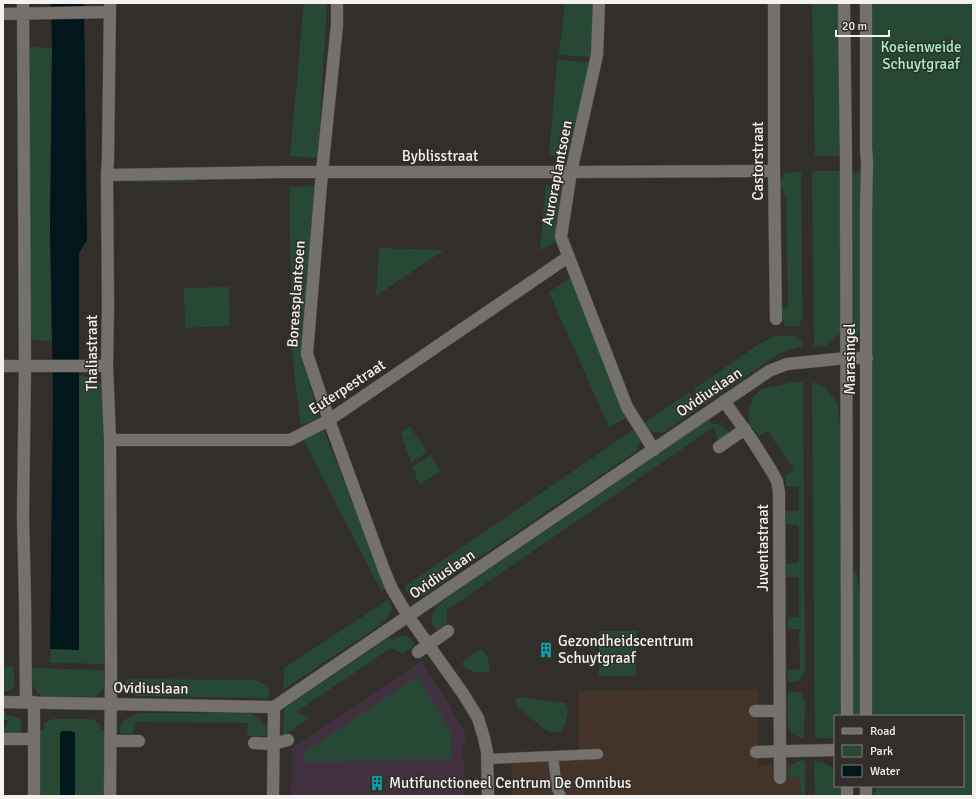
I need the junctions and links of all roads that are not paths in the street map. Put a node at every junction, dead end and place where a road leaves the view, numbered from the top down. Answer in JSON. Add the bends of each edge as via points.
{"nodes":[{"id":1,"x":337,"y":3,"type":"edge"},
{"id":2,"x":599,"y":3,"type":"edge"},
{"id":3,"x":774,"y":3,"type":"edge"},
{"id":4,"x":844,"y":3,"type":"edge"},
{"id":5,"x":866,"y":3,"type":"edge"},
{"id":6,"x":110,"y":7,"type":"edge"},
{"id":7,"x":23,"y":8,"type":"edge"},
{"id":8,"x":3,"y":14,"type":"edge"},
{"id":9,"x":774,"y":171,"type":"junction"},
{"id":10,"x":322,"y":172,"type":"junction"},
{"id":11,"x":571,"y":172,"type":"junction"},
{"id":12,"x":107,"y":174,"type":"junction"},
{"id":13,"x":568,"y":257,"type":"junction"},
{"id":14,"x":776,"y":318,"type":"dead end"},
{"id":15,"x":847,"y":358,"type":"junction"},
{"id":16,"x":867,"y":358,"type":"junction"},
{"id":17,"x":3,"y":366,"type":"edge"},
{"id":18,"x":25,"y":366,"type":"junction"},
{"id":19,"x":107,"y":366,"type":"junction"},
{"id":20,"x":724,"y":401,"type":"junction"},
{"id":21,"x":330,"y":420,"type":"junction"},
{"id":22,"x":744,"y":429,"type":"junction"},
{"id":23,"x":110,"y":440,"type":"junction"},
{"id":24,"x":719,"y":447,"type":"dead end"},
{"id":25,"x":654,"y":450,"type":"junction"},
{"id":26,"x":408,"y":616,"type":"junction"},
{"id":27,"x":448,"y":631,"type":"dead end"},
{"id":28,"x":428,"y":644,"type":"junction"},
{"id":29,"x":418,"y":652,"type":"dead end"},
{"id":30,"x":3,"y":702,"type":"edge"},
{"id":31,"x":30,"y":702,"type":"junction"},
{"id":32,"x":110,"y":704,"type":"junction"},
{"id":33,"x":274,"y":707,"type":"junction"},
{"id":34,"x":756,"y":711,"type":"dead end"},
{"id":35,"x":780,"y":711,"type":"junction"},
{"id":36,"x":847,"y":715,"type":"edge"},
{"id":37,"x":866,"y":715,"type":"edge"},
{"id":38,"x":3,"y":739,"type":"edge"},
{"id":39,"x":34,"y":739,"type":"junction"},
{"id":40,"x":288,"y":740,"type":"dead end"},
{"id":41,"x":110,"y":741,"type":"junction"},
{"id":42,"x":139,"y":741,"type":"dead end"},
{"id":43,"x":254,"y":743,"type":"dead end"},
{"id":44,"x":274,"y":744,"type":"junction"},
{"id":45,"x":834,"y":750,"type":"edge"},
{"id":46,"x":780,"y":751,"type":"junction"},
{"id":47,"x":756,"y":752,"type":"dead end"},
{"id":48,"x":598,"y":754,"type":"dead end"},
{"id":49,"x":553,"y":756,"type":"junction"},
{"id":50,"x":488,"y":759,"type":"junction"},
{"id":51,"x":780,"y":778,"type":"dead end"},
{"id":52,"x":34,"y":796,"type":"edge"},
{"id":53,"x":110,"y":796,"type":"edge"},
{"id":54,"x":273,"y":796,"type":"edge"},
{"id":55,"x":488,"y":796,"type":"edge"},
{"id":56,"x":561,"y":796,"type":"edge"}],
"edges":[{"from":1,"to":10,"type":"street","name":"Boreasplantsoen"},
{"from":2,"to":11,"type":"street","name":"Auroraplantsoen","via":[[597,55]]},
{"from":3,"to":9,"type":"street","name":"Castorstraat"},
{"from":4,"to":15,"type":"street","name":"Marasingel"},
{"from":5,"to":16,"type":"street","name":"Marasingel"},
{"from":6,"to":7,"type":"street","via":[[88,12],[46,13]]},
{"from":6,"to":12,"type":"street","name":"Thaliastraat"},
{"from":7,"to":8,"type":"street"},
{"from":7,"to":18,"type":"street"},
{"from":9,"to":11,"type":"street","name":"Byblisstraat"},
{"from":9,"to":14,"type":"street","name":"Castorstraat"},
{"from":10,"to":11,"type":"street","name":"Byblisstraat"},
{"from":10,"to":12,"type":"street","name":"Byblisstraat"},
{"from":10,"to":21,"type":"street","name":"Boreasplantsoen","via":[[307,354]]},
{"from":11,"to":13,"type":"street","name":"Auroraplantsoen","via":[[561,237]]},
{"from":12,"to":19,"type":"street","name":"Thaliastraat"},
{"from":13,"to":21,"type":"street","name":"Euterpestraat"},
{"from":13,"to":25,"type":"street","name":"Auroraplantsoen","via":[[627,407]]},
{"from":15,"to":16,"type":"street","name":"Ovidiuslaan"},
{"from":15,"to":20,"type":"street","name":"Ovidiuslaan","via":[[787,364],[769,371]]},
{"from":15,"to":36,"type":"street","name":"Marasingel"},
{"from":16,"to":37,"type":"street","name":"Marasingel"},
{"from":17,"to":18,"type":"street"},
{"from":18,"to":19,"type":"street"},
{"from":18,"to":31,"type":"street","via":[[23,516]]},
{"from":19,"to":23,"type":"street","name":"Thaliastraat"},
{"from":20,"to":22,"type":"street","name":"Juventastraat"},
{"from":20,"to":25,"type":"street","name":"Ovidiuslaan"},
{"from":21,"to":23,"type":"street","name":"Euterpestraat","via":[[290,440]]},
{"from":21,"to":26,"type":"street","name":"Boreasplantsoen","via":[[384,570]]},
{"from":22,"to":24,"type":"street"},
{"from":22,"to":35,"type":"street","name":"Juventastraat","via":[[772,470],[779,492]]},
{"from":23,"to":32,"type":"street","name":"Thaliastraat"},
{"from":25,"to":26,"type":"street","name":"Ovidiuslaan"},
{"from":26,"to":28,"type":"street","name":"Boreasplantsoen"},
{"from":26,"to":33,"type":"street","name":"Ovidiuslaan"},
{"from":27,"to":28,"type":"street"},
{"from":28,"to":29,"type":"street"},
{"from":28,"to":50,"type":"street","name":"Boreasplantsoen","via":[[478,718]]},
{"from":30,"to":31,"type":"street","name":"Ovidiuslaan"},
{"from":31,"to":32,"type":"street","name":"Ovidiuslaan"},
{"from":31,"to":39,"type":"street"},
{"from":32,"to":33,"type":"street","name":"Ovidiuslaan"},
{"from":32,"to":41,"type":"street","name":"Thaliastraat"},
{"from":33,"to":44,"type":"street"},
{"from":34,"to":35,"type":"street"},
{"from":35,"to":46,"type":"street","name":"Juventastraat"},
{"from":38,"to":39,"type":"street"},
{"from":39,"to":52,"type":"street"},
{"from":40,"to":44,"type":"street"},
{"from":41,"to":42,"type":"street"},
{"from":41,"to":53,"type":"street","name":"Thaliastraat"},
{"from":43,"to":44,"type":"street"},
{"from":44,"to":54,"type":"street"},
{"from":45,"to":46,"type":"street"},
{"from":46,"to":47,"type":"street"},
{"from":46,"to":51,"type":"street","name":"Juventastraat"},
{"from":48,"to":49,"type":"street"},
{"from":49,"to":50,"type":"street"},
{"from":49,"to":56,"type":"street","via":[[557,789]]},
{"from":50,"to":55,"type":"street","name":"Boreasplantsoen"}]}
